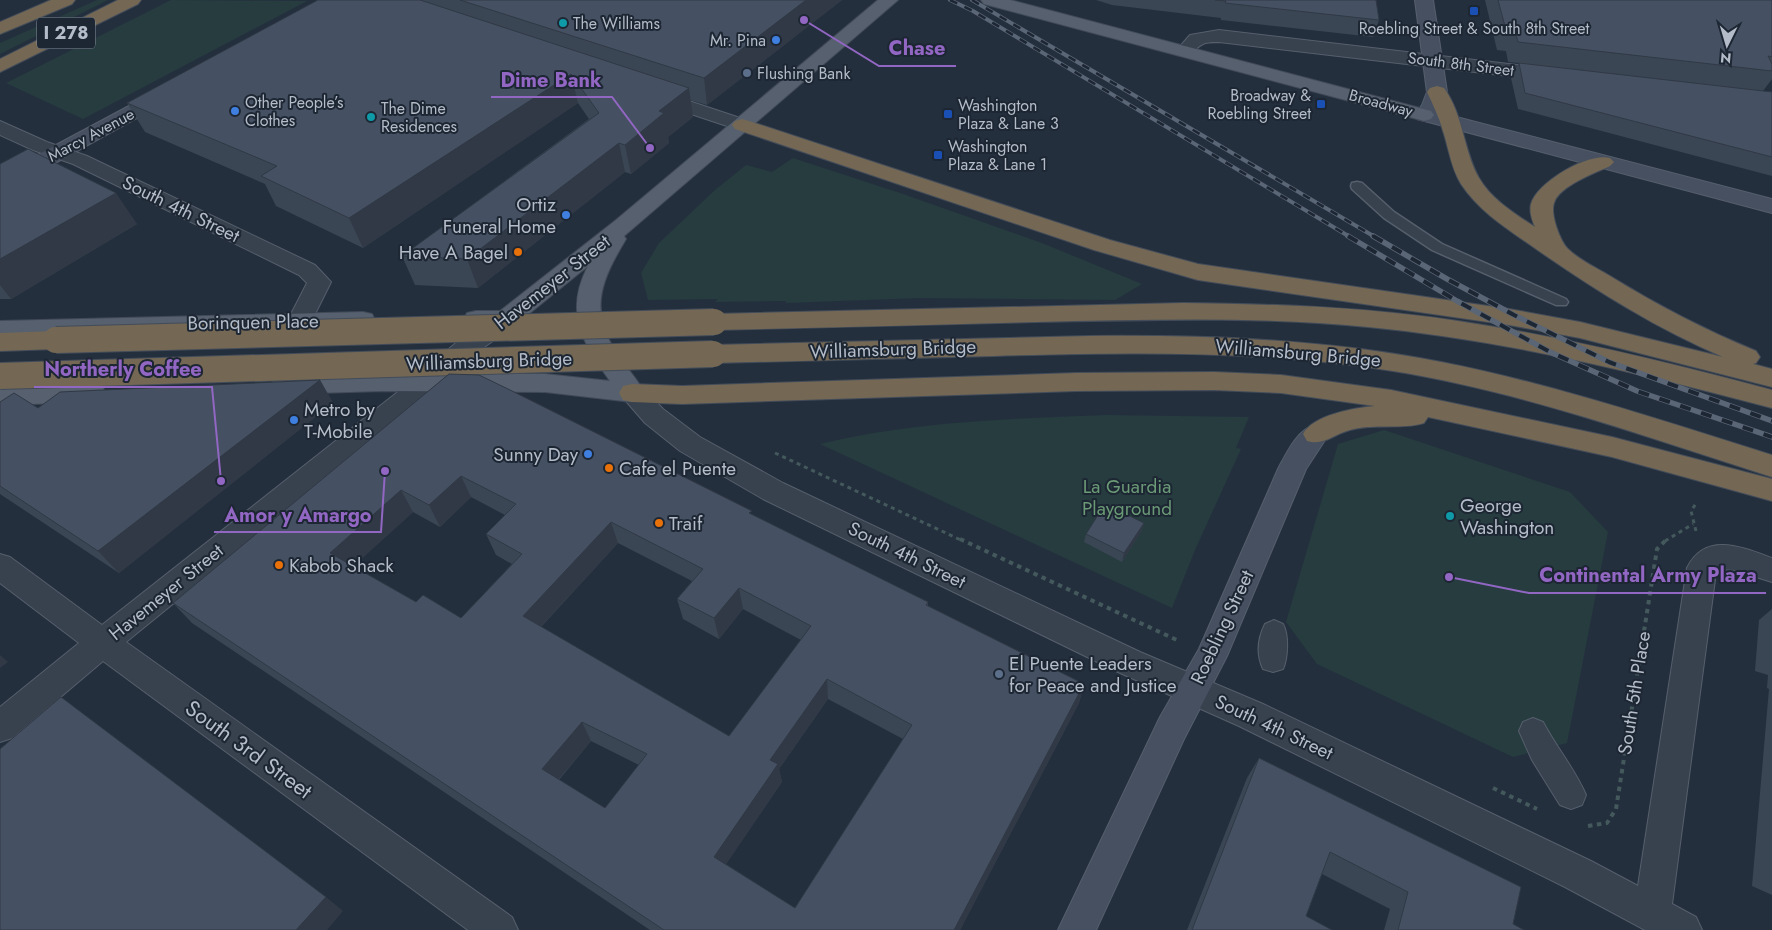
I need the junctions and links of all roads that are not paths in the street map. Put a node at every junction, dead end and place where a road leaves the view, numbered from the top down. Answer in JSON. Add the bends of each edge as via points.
{"nodes":[{"id":1,"x":66,"y":0,"type":"edge"},
{"id":2,"x":132,"y":0,"type":"edge"},
{"id":3,"x":889,"y":0,"type":"edge"},
{"id":4,"x":990,"y":0,"type":"edge"},
{"id":5,"x":1424,"y":0,"type":"edge"},
{"id":6,"x":0,"y":29,"type":"edge"},
{"id":7,"x":1185,"y":51,"type":"junction"},
{"id":8,"x":1434,"y":61,"type":"junction"},
{"id":9,"x":0,"y":66,"type":"edge"},
{"id":10,"x":1569,"y":77,"type":"edge"},
{"id":11,"x":180,"y":86,"type":"edge"},
{"id":12,"x":636,"y":89,"type":"edge"},
{"id":13,"x":1437,"y":92,"type":"junction"},
{"id":14,"x":1424,"y":115,"type":"junction"},
{"id":15,"x":1451,"y":122,"type":"junction"},
{"id":16,"x":742,"y":125,"type":"junction"},
{"id":17,"x":0,"y":127,"type":"edge"},
{"id":18,"x":59,"y":152,"type":"junction"},
{"id":19,"x":1603,"y":162,"type":"junction"},
{"id":20,"x":0,"y":184,"type":"edge"},
{"id":21,"x":1357,"y":186,"type":"dead end"},
{"id":22,"x":1772,"y":206,"type":"edge"},
{"id":23,"x":624,"y":225,"type":"junction"},
{"id":24,"x":1558,"y":254,"type":"junction"},
{"id":25,"x":1561,"y":302,"type":"dead end"},
{"id":26,"x":506,"y":319,"type":"junction"},
{"id":27,"x":300,"y":320,"type":"junction"},
{"id":28,"x":0,"y":329,"type":"edge"},
{"id":29,"x":0,"y":342,"type":"edge"},
{"id":30,"x":1772,"y":366,"type":"edge"},
{"id":31,"x":0,"y":376,"type":"edge"},
{"id":32,"x":1772,"y":378,"type":"edge"},
{"id":33,"x":427,"y":383,"type":"junction"},
{"id":34,"x":632,"y":393,"type":"junction"},
{"id":35,"x":0,"y":396,"type":"edge"},
{"id":36,"x":1772,"y":399,"type":"edge"},
{"id":37,"x":1501,"y":424,"type":"junction"},
{"id":38,"x":1316,"y":434,"type":"joint"},
{"id":39,"x":1772,"y":466,"type":"edge"},
{"id":40,"x":1772,"y":490,"type":"edge"},
{"id":41,"x":0,"y":566,"type":"edge"},
{"id":42,"x":1772,"y":570,"type":"edge"},
{"id":43,"x":1274,"y":632,"type":"dead end"},
{"id":44,"x":102,"y":643,"type":"junction"},
{"id":45,"x":1273,"y":660,"type":"dead end"},
{"id":46,"x":1194,"y":690,"type":"junction"},
{"id":47,"x":0,"y":727,"type":"edge"},
{"id":48,"x":1534,"y":731,"type":"dead end"},
{"id":49,"x":1571,"y":795,"type":"dead end"},
{"id":50,"x":1668,"y":922,"type":"edge"},
{"id":51,"x":499,"y":930,"type":"edge"},
{"id":52,"x":1077,"y":930,"type":"edge"}],
"edges":[{"from":1,"to":6,"type":"highway","number":"I 278"},
{"from":2,"to":9,"type":"highway","number":"I 278"},
{"from":3,"to":16,"type":"main road","name":"Havemeyer Street"},
{"from":4,"to":7,"type":"main road","name":"Broadway"},
{"from":5,"to":8,"type":"main road"},
{"from":7,"to":8,"type":"street","name":"South 8th Street","via":[[1197,39],[1212,35]]},
{"from":7,"to":14,"type":"main road","name":"Broadway"},
{"from":8,"to":10,"type":"street","name":"South 8th Street"},
{"from":8,"to":13,"type":"main road"},
{"from":11,"to":18,"type":"main road","name":"Marcy Avenue"},
{"from":12,"to":16,"type":"street"},
{"from":13,"to":14,"type":"main road"},
{"from":13,"to":15,"type":"highway"},
{"from":14,"to":15,"type":"main road","name":"Broadway"},
{"from":15,"to":19,"type":"main road","name":"Broadway"},
{"from":15,"to":24,"type":"highway","via":[[1466,173],[1478,192]]},
{"from":16,"to":23,"type":"main road","name":"Havemeyer Street"},
{"from":16,"to":32,"type":"highway","via":[[1162,263],[1228,277],[1580,330]]},
{"from":17,"to":18,"type":"street","name":"South 4th Street"},
{"from":18,"to":20,"type":"main road","name":"Marcy Avenue"},
{"from":18,"to":27,"type":"street","name":"South 4th Street","via":[[307,270],[319,282]]},
{"from":19,"to":22,"type":"main road","name":"Broadway"},
{"from":19,"to":24,"type":"highway","via":[[1552,188],[1543,200],[1542,214]]},
{"from":21,"to":25,"type":"lane","via":[[1388,214],[1437,247]]},
{"from":23,"to":26,"type":"main road","name":"Havemeyer Street"},
{"from":23,"to":34,"type":"main road","via":[[597,271],[589,292],[588,309],[596,342]]},
{"from":24,"to":30,"type":"highway","via":[[1664,319]]},
{"from":26,"to":27,"type":"main road","name":"Borinquen Place"},
{"from":26,"to":33,"type":"street","name":"Havemeyer Street","via":[[471,344]]},
{"from":27,"to":28,"type":"main road","name":"Borinquen Place"},
{"from":29,"to":36,"type":"highway","name":"Williamsburg Bridge","bridge":true,"via":[[1165,311],[1285,313],[1467,330],[1578,350]]},
{"from":31,"to":39,"type":"highway","name":"Williamsburg Bridge","bridge":true,"via":[[1129,343],[1288,349],[1394,362],[1493,383],[1606,413]]},
{"from":33,"to":34,"type":"main road","via":[[545,383]]},
{"from":33,"to":35,"type":"main road"},
{"from":33,"to":44,"type":"street","name":"Havemeyer Street"},
{"from":34,"to":37,"type":"highway","via":[[682,395],[1076,382],[1223,381],[1357,393]]},
{"from":34,"to":46,"type":"street","name":"South 4th Street","via":[[654,416],[690,444],[766,487],[1129,662]]},
{"from":37,"to":38,"type":"highway","via":[[1397,415],[1372,416],[1340,422]]},
{"from":37,"to":40,"type":"highway","via":[[1664,460]]},
{"from":38,"to":46,"type":"main road","name":"Roebling Street","via":[[1292,469]]},
{"from":41,"to":44,"type":"street","name":"South 3rd Street"},
{"from":42,"to":50,"type":"street","via":[[1722,556],[1712,558],[1702,568]]},
{"from":43,"to":45,"type":"street"},
{"from":44,"to":47,"type":"street","name":"Havemeyer Street"},
{"from":44,"to":51,"type":"street","name":"South 3rd Street"},
{"from":46,"to":50,"type":"street","name":"South 4th Street","via":[[1578,874]]},
{"from":46,"to":52,"type":"main road","name":"Roebling Street","via":[[1172,728]]},
{"from":48,"to":49,"type":"street","via":[[1542,750]]}]}
